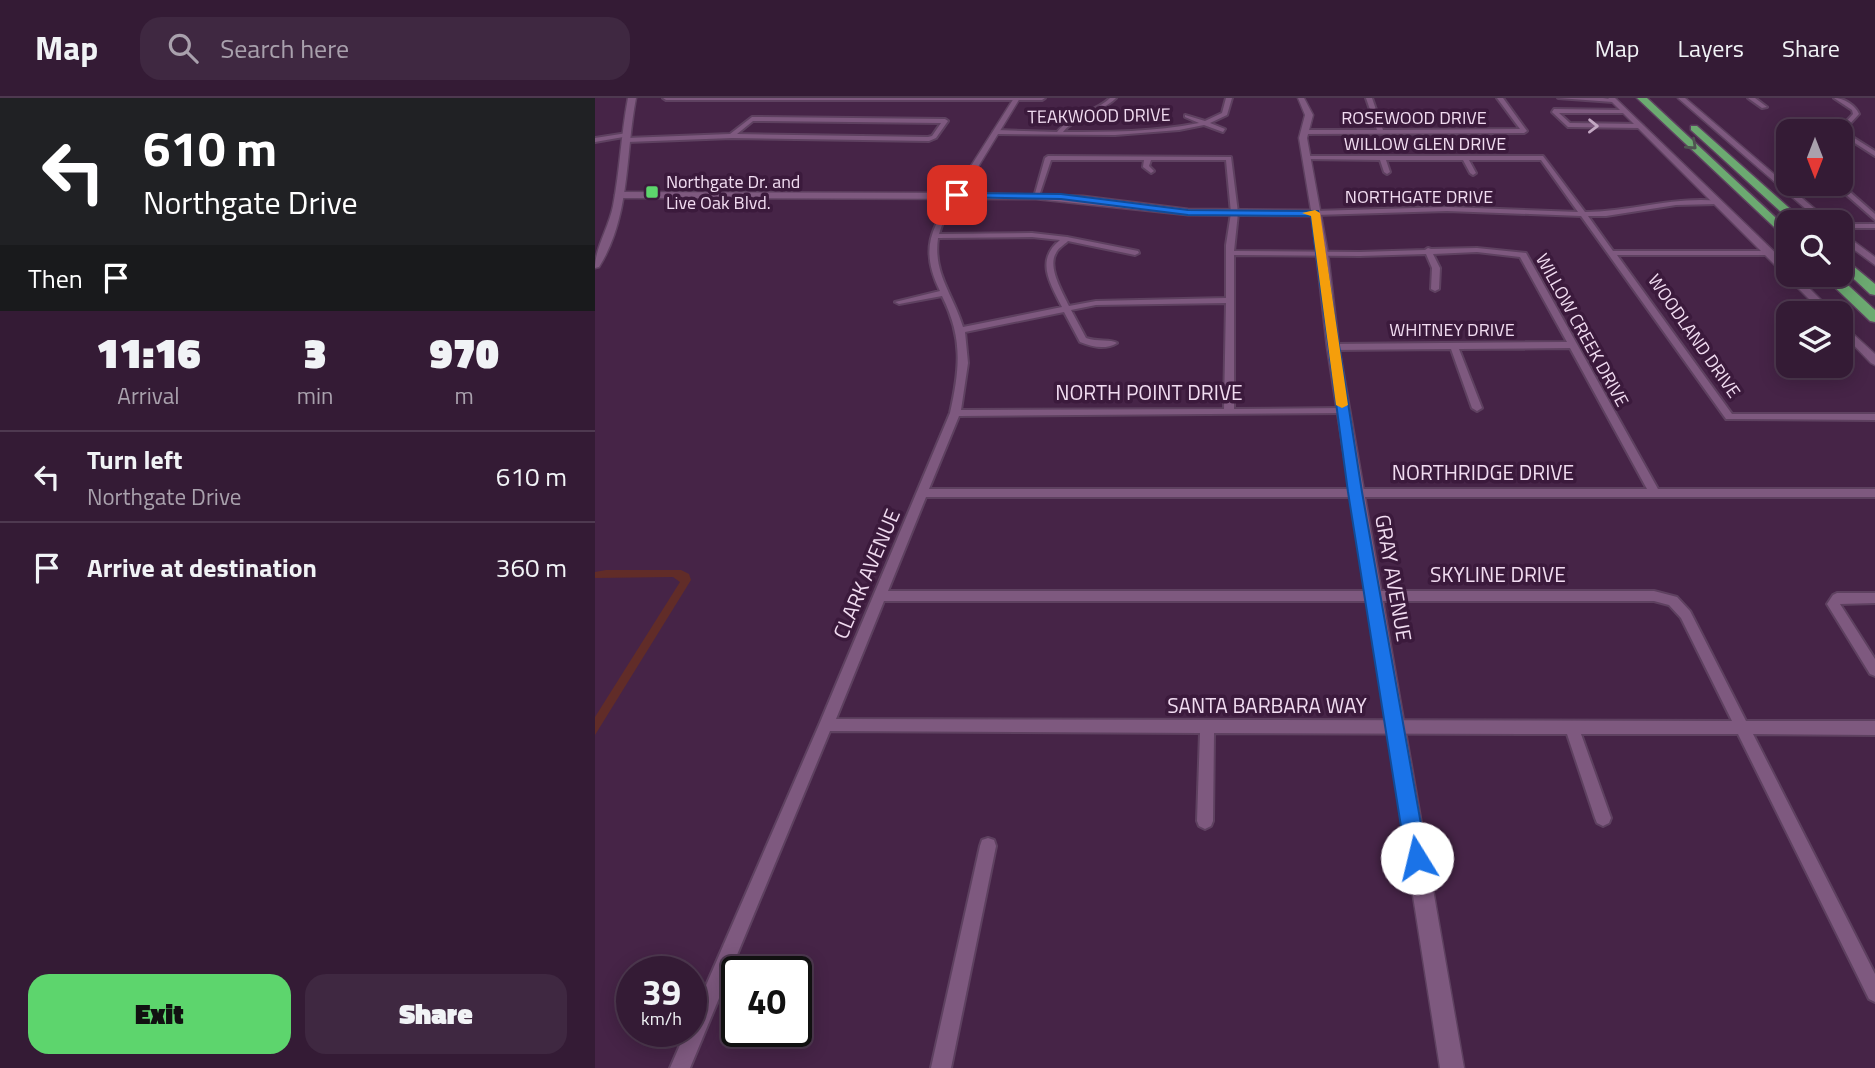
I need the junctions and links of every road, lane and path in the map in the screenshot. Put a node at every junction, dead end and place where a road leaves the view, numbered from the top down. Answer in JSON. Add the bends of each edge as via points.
{"nodes":[{"id":1,"x":632,"y":98,"type":"edge"},
{"id":2,"x":667,"y":98,"type":"edge"},
{"id":3,"x":1016,"y":98,"type":"edge"},
{"id":4,"x":1042,"y":98,"type":"edge"},
{"id":5,"x":1113,"y":98,"type":"edge"},
{"id":6,"x":1229,"y":98,"type":"edge"},
{"id":7,"x":1301,"y":98,"type":"edge"},
{"id":8,"x":1369,"y":98,"type":"edge"},
{"id":9,"x":1500,"y":98,"type":"edge"},
{"id":10,"x":1561,"y":98,"type":"edge"},
{"id":11,"x":1642,"y":98,"type":"edge"},
{"id":12,"x":1681,"y":98,"type":"edge"},
{"id":13,"x":1751,"y":98,"type":"edge"},
{"id":14,"x":1837,"y":98,"type":"edge"},
{"id":15,"x":1612,"y":99,"type":"edge"},
{"id":16,"x":1764,"y":107,"type":"dead end"},
{"id":17,"x":1625,"y":112,"type":"junction"},
{"id":18,"x":1187,"y":116,"type":"dead end"},
{"id":19,"x":1681,"y":116,"type":"dead end"},
{"id":20,"x":1851,"y":119,"type":"edge"},
{"id":21,"x":1206,"y":123,"type":"junction"},
{"id":22,"x":1640,"y":126,"type":"junction"},
{"id":23,"x":1223,"y":130,"type":"dead end"},
{"id":24,"x":1380,"y":131,"type":"junction"},
{"id":25,"x":996,"y":132,"type":"junction"},
{"id":26,"x":1060,"y":132,"type":"junction"},
{"id":27,"x":1304,"y":132,"type":"junction"},
{"id":28,"x":732,"y":136,"type":"junction"},
{"id":29,"x":627,"y":137,"type":"junction"},
{"id":30,"x":595,"y":140,"type":"edge"},
{"id":31,"x":1853,"y":142,"type":"edge"},
{"id":32,"x":1875,"y":154,"type":"edge"},
{"id":33,"x":1148,"y":158,"type":"junction"},
{"id":34,"x":1306,"y":158,"type":"junction"},
{"id":35,"x":1382,"y":158,"type":"junction"},
{"id":36,"x":1465,"y":158,"type":"junction"},
{"id":37,"x":1543,"y":158,"type":"joint"},
{"id":38,"x":1151,"y":171,"type":"dead end"},
{"id":39,"x":1387,"y":172,"type":"dead end"},
{"id":40,"x":1473,"y":173,"type":"dead end"},
{"id":41,"x":619,"y":195,"type":"junction"},
{"id":42,"x":957,"y":195,"type":"junction"},
{"id":43,"x":1036,"y":196,"type":"junction"},
{"id":44,"x":1850,"y":196,"type":"edge"},
{"id":45,"x":1717,"y":202,"type":"junction"},
{"id":46,"x":1786,"y":210,"type":"edge"},
{"id":47,"x":1812,"y":210,"type":"edge"},
{"id":48,"x":1235,"y":213,"type":"junction"},
{"id":49,"x":1315,"y":213,"type":"junction"},
{"id":50,"x":1585,"y":214,"type":"junction"},
{"id":51,"x":1875,"y":218,"type":"edge"},
{"id":52,"x":1776,"y":225,"type":"edge"},
{"id":53,"x":1853,"y":226,"type":"edge"},
{"id":54,"x":1875,"y":226,"type":"edge"},
{"id":55,"x":935,"y":236,"type":"junction"},
{"id":56,"x":1067,"y":239,"type":"junction"},
{"id":57,"x":1853,"y":245,"type":"edge"},
{"id":58,"x":1427,"y":250,"type":"junction"},
{"id":59,"x":1135,"y":253,"type":"dead end"},
{"id":60,"x":1230,"y":253,"type":"junction"},
{"id":61,"x":1613,"y":253,"type":"junction"},
{"id":62,"x":1769,"y":253,"type":"junction"},
{"id":63,"x":1323,"y":254,"type":"junction"},
{"id":64,"x":1776,"y":260,"type":"edge"},
{"id":65,"x":1875,"y":262,"type":"edge"},
{"id":66,"x":595,"y":265,"type":"edge"},
{"id":67,"x":1853,"y":271,"type":"edge"},
{"id":68,"x":1803,"y":287,"type":"edge"},
{"id":69,"x":1842,"y":287,"type":"edge"},
{"id":70,"x":1435,"y":289,"type":"dead end"},
{"id":71,"x":1875,"y":291,"type":"edge"},
{"id":72,"x":944,"y":293,"type":"junction"},
{"id":73,"x":1229,"y":300,"type":"junction"},
{"id":74,"x":1817,"y":301,"type":"edge"},
{"id":75,"x":899,"y":302,"type":"dead end"},
{"id":76,"x":1066,"y":307,"type":"junction"},
{"id":77,"x":1875,"y":318,"type":"edge"},
{"id":78,"x":960,"y":330,"type":"junction"},
{"id":79,"x":1853,"y":338,"type":"edge"},
{"id":80,"x":1113,"y":343,"type":"dead end"},
{"id":81,"x":1572,"y":345,"type":"junction"},
{"id":82,"x":1333,"y":346,"type":"junction"},
{"id":83,"x":1454,"y":346,"type":"junction"},
{"id":84,"x":1875,"y":361,"type":"edge"},
{"id":85,"x":1477,"y":408,"type":"dead end"},
{"id":86,"x":1229,"y":411,"type":"junction"},
{"id":87,"x":1343,"y":411,"type":"junction"},
{"id":88,"x":955,"y":413,"type":"junction"},
{"id":89,"x":1875,"y":417,"type":"edge"},
{"id":90,"x":1355,"y":492,"type":"junction"},
{"id":91,"x":1655,"y":493,"type":"junction"},
{"id":92,"x":1875,"y":493,"type":"edge"},
{"id":93,"x":923,"y":494,"type":"junction"},
{"id":94,"x":880,"y":596,"type":"junction"},
{"id":95,"x":1373,"y":597,"type":"junction"},
{"id":96,"x":1875,"y":598,"type":"edge"},
{"id":97,"x":1875,"y":670,"type":"edge"},
{"id":98,"x":827,"y":725,"type":"junction"},
{"id":99,"x":1207,"y":727,"type":"junction"},
{"id":100,"x":1395,"y":727,"type":"junction"},
{"id":101,"x":1572,"y":728,"type":"junction"},
{"id":102,"x":1742,"y":728,"type":"junction"},
{"id":103,"x":1875,"y":728,"type":"edge"},
{"id":104,"x":1603,"y":818,"type":"dead end"},
{"id":105,"x":1205,"y":821,"type":"dead end"},
{"id":106,"x":988,"y":846,"type":"dead end"},
{"id":107,"x":1875,"y":993,"type":"edge"},
{"id":108,"x":680,"y":1068,"type":"edge"},
{"id":109,"x":941,"y":1068,"type":"edge"},
{"id":110,"x":1452,"y":1068,"type":"edge"}],
"edges":[{"from":1,"to":29,"type":"main road"},
{"from":2,"to":3,"type":"street"},
{"from":3,"to":4,"type":"street"},
{"from":3,"to":25,"type":"street","name":"CLARK AVENUE"},
{"from":5,"to":26,"type":"street","via":[[1104,107],[1066,123]]},
{"from":6,"to":21,"type":"street","via":[[1225,114]]},
{"from":7,"to":27,"type":"street","name":"GRAY AVENUE","via":[[1310,115]]},
{"from":8,"to":24,"type":"street"},
{"from":9,"to":24,"type":"street","name":"ROSEWOOD DRIVE","via":[[1524,131]]},
{"from":10,"to":15,"type":"street"},
{"from":11,"to":52,"type":"highway","one_way":true},
{"from":12,"to":47,"type":"street"},
{"from":13,"to":16,"type":"street"},
{"from":14,"to":20,"type":"street","via":[[1854,109]]},
{"from":15,"to":17,"type":"street"},
{"from":17,"to":22,"type":"street"},
{"from":17,"to":22,"type":"street","one_way":true,"via":[[1554,111],[1568,125]]},
{"from":18,"to":21,"type":"street"},
{"from":19,"to":46,"type":"highway"},
{"from":21,"to":23,"type":"street"},
{"from":21,"to":26,"type":"street","name":"TEAKWOOD DRIVE","via":[[1157,131]]},
{"from":22,"to":45,"type":"street"},
{"from":24,"to":27,"type":"street","name":"ROSEWOOD DRIVE"},
{"from":25,"to":26,"type":"street","name":"TEAKWOOD DRIVE"},
{"from":25,"to":42,"type":"street","name":"CLARK AVENUE"},
{"from":27,"to":34,"type":"street","name":"GRAY AVENUE"},
{"from":28,"to":28,"type":"street","via":[[929,139],[945,121],[752,119]]},
{"from":28,"to":29,"type":"street"},
{"from":29,"to":30,"type":"street"},
{"from":29,"to":41,"type":"main road"},
{"from":31,"to":32,"type":"street"},
{"from":33,"to":38,"type":"street","via":[[1146,167]]},
{"from":33,"to":43,"type":"street","via":[[1048,158]]},
{"from":33,"to":48,"type":"street","via":[[1229,158]]},
{"from":34,"to":35,"type":"street","name":"WILLOW GLEN DRIVE"},
{"from":34,"to":49,"type":"street","name":"GRAY AVENUE"},
{"from":35,"to":36,"type":"street","name":"WILLOW GLEN DRIVE"},
{"from":35,"to":39,"type":"street"},
{"from":36,"to":37,"type":"street","name":"WILLOW GLEN DRIVE"},
{"from":36,"to":40,"type":"street"},
{"from":37,"to":50,"type":"street","name":"WOODLAND DRIVE"},
{"from":41,"to":42,"type":"street","name":"NORTHGATE DRIVE"},
{"from":41,"to":66,"type":"main road","via":[[607,243]]},
{"from":42,"to":43,"type":"street","name":"NORTHGATE DRIVE"},
{"from":42,"to":55,"type":"street","name":"CLARK AVENUE","via":[[939,221]]},
{"from":43,"to":48,"type":"street","name":"NORTHGATE DRIVE"},
{"from":44,"to":51,"type":"street"},
{"from":45,"to":50,"type":"street","name":"NORTHGATE DRIVE"},
{"from":45,"to":62,"type":"street"},
{"from":48,"to":49,"type":"street","name":"NORTHGATE DRIVE"},
{"from":48,"to":60,"type":"street"},
{"from":49,"to":50,"type":"street","name":"NORTHGATE DRIVE","via":[[1447,209]]},
{"from":49,"to":63,"type":"street","name":"GRAY AVENUE"},
{"from":50,"to":61,"type":"street","name":"WOODLAND DRIVE"},
{"from":53,"to":54,"type":"street"},
{"from":55,"to":56,"type":"street"},
{"from":55,"to":72,"type":"street","name":"CLARK AVENUE","via":[[933,272]]},
{"from":56,"to":59,"type":"street"},
{"from":56,"to":76,"type":"street","via":[[1051,254],[1048,265]]},
{"from":57,"to":65,"type":"street"},
{"from":58,"to":63,"type":"street","name":"WILLOW CREEK DRIVE"},
{"from":58,"to":70,"type":"street","via":[[1436,268]]},
{"from":58,"to":81,"type":"street","name":"WILLOW CREEK DRIVE","via":[[1523,255]]},
{"from":60,"to":63,"type":"street","name":"WILLOW CREEK DRIVE"},
{"from":60,"to":73,"type":"street"},
{"from":61,"to":62,"type":"street"},
{"from":61,"to":89,"type":"street","name":"WOODLAND DRIVE","via":[[1729,417]]},
{"from":62,"to":64,"type":"street"},
{"from":63,"to":82,"type":"street","name":"GRAY AVENUE"},
{"from":67,"to":71,"type":"highway"},
{"from":68,"to":74,"type":"street"},
{"from":69,"to":77,"type":"highway"},
{"from":72,"to":75,"type":"street"},
{"from":72,"to":78,"type":"street","name":"CLARK AVENUE"},
{"from":73,"to":76,"type":"street","via":[[1134,300]]},
{"from":73,"to":86,"type":"street"},
{"from":76,"to":78,"type":"street"},
{"from":76,"to":80,"type":"street","via":[[1083,340],[1096,345]]},
{"from":78,"to":88,"type":"street","name":"CLARK AVENUE","via":[[963,378]]},
{"from":79,"to":84,"type":"street"},
{"from":81,"to":83,"type":"street","name":"WHITNEY DRIVE"},
{"from":81,"to":91,"type":"street","name":"WILLOW CREEK DRIVE"},
{"from":82,"to":83,"type":"street","name":"WHITNEY DRIVE"},
{"from":82,"to":87,"type":"street","name":"GRAY AVENUE"},
{"from":83,"to":85,"type":"street"},
{"from":86,"to":87,"type":"street","name":"NORTH POINT DRIVE"},
{"from":86,"to":88,"type":"street","name":"NORTH POINT DRIVE"},
{"from":87,"to":90,"type":"street","name":"GRAY AVENUE"},
{"from":88,"to":93,"type":"street","name":"CLARK AVENUE"},
{"from":90,"to":91,"type":"street","name":"NORTHRIDGE DRIVE"},
{"from":90,"to":93,"type":"street","name":"NORTHRIDGE DRIVE"},
{"from":90,"to":95,"type":"street","name":"GRAY AVENUE"},
{"from":91,"to":92,"type":"street","name":"NORTHRIDGE DRIVE"},
{"from":93,"to":94,"type":"street","name":"CLARK AVENUE"},
{"from":94,"to":95,"type":"street","name":"SKYLINE DRIVE"},
{"from":94,"to":98,"type":"street","name":"CLARK AVENUE"},
{"from":95,"to":100,"type":"street","name":"GRAY AVENUE"},
{"from":95,"to":102,"type":"street","name":"SKYLINE DRIVE","via":[[1654,596],[1673,601],[1686,615]]},
{"from":96,"to":97,"type":"street","via":[[1837,598],[1833,604]]},
{"from":98,"to":99,"type":"street","name":"SANTA BARBARA WAY"},
{"from":98,"to":108,"type":"street","name":"CLARK AVENUE"},
{"from":99,"to":100,"type":"street","name":"SANTA BARBARA WAY"},
{"from":99,"to":105,"type":"street"},
{"from":100,"to":101,"type":"street","name":"SANTA BARBARA WAY"},
{"from":100,"to":110,"type":"street","name":"GRAY AVENUE"},
{"from":101,"to":102,"type":"street","name":"SANTA BARBARA WAY"},
{"from":101,"to":104,"type":"street"},
{"from":102,"to":103,"type":"street","name":"SANTA BARBARA WAY"},
{"from":102,"to":107,"type":"street","name":"SKYLINE DRIVE"},
{"from":106,"to":109,"type":"street"}]}
